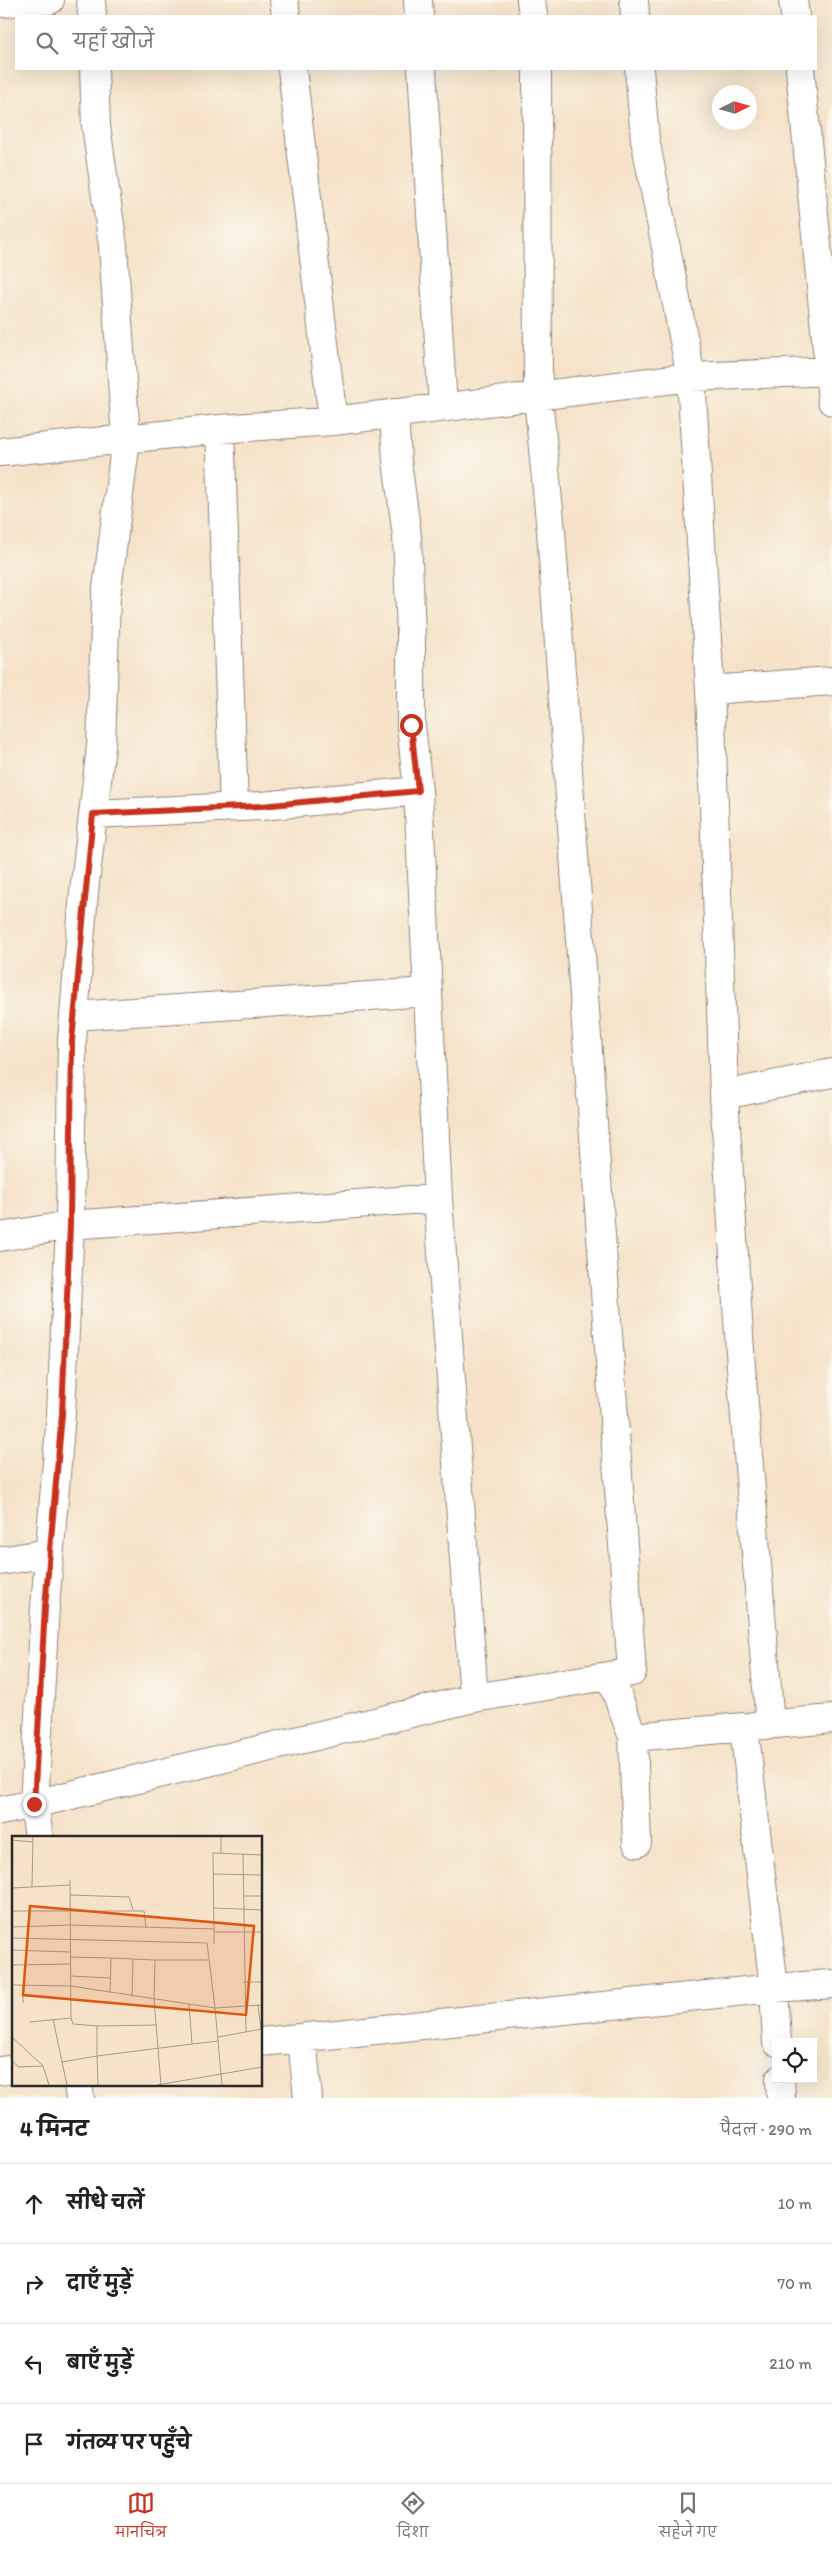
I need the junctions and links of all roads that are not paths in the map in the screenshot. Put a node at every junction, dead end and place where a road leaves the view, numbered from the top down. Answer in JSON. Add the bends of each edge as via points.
{"nodes":[{"id":1,"x":50,"y":0,"type":"edge"},
{"id":2,"x":92,"y":0,"type":"edge"},
{"id":3,"x":284,"y":0,"type":"edge"},
{"id":4,"x":418,"y":0,"type":"edge"},
{"id":5,"x":531,"y":0,"type":"edge"},
{"id":6,"x":634,"y":0,"type":"edge"},
{"id":7,"x":793,"y":0,"type":"edge"},
{"id":8,"x":0,"y":3,"type":"edge"},
{"id":9,"x":92,"y":15,"type":"edge"},
{"id":10,"x":286,"y":15,"type":"edge"},
{"id":11,"x":419,"y":15,"type":"edge"},
{"id":12,"x":533,"y":15,"type":"edge"},
{"id":13,"x":635,"y":15,"type":"edge"},
{"id":14,"x":795,"y":15,"type":"edge"},
{"id":15,"x":94,"y":70,"type":"edge"},
{"id":16,"x":292,"y":70,"type":"edge"},
{"id":17,"x":422,"y":70,"type":"edge"},
{"id":18,"x":537,"y":70,"type":"edge"},
{"id":19,"x":640,"y":70,"type":"edge"},
{"id":20,"x":800,"y":70,"type":"edge"},
{"id":21,"x":831,"y":371,"type":"edge"},
{"id":22,"x":691,"y":377,"type":"junction"},
{"id":23,"x":538,"y":397,"type":"junction"},
{"id":24,"x":832,"y":401,"type":"edge"},
{"id":25,"x":443,"y":407,"type":"junction"},
{"id":26,"x":394,"y":413,"type":"junction"},
{"id":27,"x":333,"y":421,"type":"junction"},
{"id":28,"x":220,"y":429,"type":"junction"},
{"id":29,"x":126,"y":439,"type":"junction"},
{"id":30,"x":0,"y":452,"type":"edge"},
{"id":31,"x":832,"y":681,"type":"edge"},
{"id":32,"x":710,"y":690,"type":"junction"},
{"id":33,"x":418,"y":791,"type":"junction"},
{"id":34,"x":234,"y":807,"type":"junction"},
{"id":35,"x":93,"y":814,"type":"junction"},
{"id":36,"x":427,"y":992,"type":"junction"},
{"id":37,"x":74,"y":1016,"type":"junction"},
{"id":38,"x":832,"y":1073,"type":"edge"},
{"id":39,"x":724,"y":1096,"type":"junction"},
{"id":40,"x":438,"y":1198,"type":"junction"},
{"id":41,"x":70,"y":1225,"type":"junction"},
{"id":42,"x":0,"y":1237,"type":"edge"},
{"id":43,"x":49,"y":1553,"type":"junction"},
{"id":44,"x":0,"y":1561,"type":"edge"},
{"id":45,"x":610,"y":1676,"type":"junction"},
{"id":46,"x":474,"y":1698,"type":"junction"},
{"id":47,"x":832,"y":1719,"type":"edge"},
{"id":48,"x":757,"y":1726,"type":"junction"},
{"id":49,"x":633,"y":1737,"type":"junction"},
{"id":50,"x":34,"y":1804,"type":"junction"},
{"id":51,"x":0,"y":1811,"type":"edge"},
{"id":52,"x":39,"y":1836,"type":"edge"},
{"id":53,"x":637,"y":1843,"type":"dead end"},
{"id":54,"x":832,"y":1984,"type":"edge"},
{"id":55,"x":774,"y":1988,"type":"junction"},
{"id":56,"x":777,"y":2038,"type":"edge"},
{"id":57,"x":302,"y":2039,"type":"junction"},
{"id":58,"x":262,"y":2042,"type":"edge"},
{"id":59,"x":780,"y":2083,"type":"edge"},
{"id":60,"x":308,"y":2098,"type":"edge"},
{"id":61,"x":781,"y":2098,"type":"edge"}],
"edges":[{"from":1,"to":8,"type":"street"},
{"from":2,"to":9,"type":"street"},
{"from":3,"to":10,"type":"street"},
{"from":4,"to":11,"type":"street"},
{"from":5,"to":12,"type":"street"},
{"from":6,"to":13,"type":"street"},
{"from":7,"to":14,"type":"street"},
{"from":15,"to":29,"type":"street","via":[[96,126],[113,246]]},
{"from":16,"to":27,"type":"street"},
{"from":17,"to":25,"type":"street"},
{"from":18,"to":23,"type":"street"},
{"from":19,"to":22,"type":"street","via":[[645,140]]},
{"from":20,"to":21,"type":"street"},
{"from":21,"to":22,"type":"street"},
{"from":21,"to":24,"type":"street"},
{"from":22,"to":23,"type":"street"},
{"from":22,"to":32,"type":"street"},
{"from":23,"to":25,"type":"street"},
{"from":23,"to":45,"type":"street","via":[[551,531],[632,1672]]},
{"from":25,"to":26,"type":"street"},
{"from":26,"to":27,"type":"street"},
{"from":26,"to":33,"type":"street","via":[[407,536],[411,725]]},
{"from":27,"to":28,"type":"street"},
{"from":28,"to":29,"type":"street"},
{"from":28,"to":34,"type":"street"},
{"from":29,"to":30,"type":"street"},
{"from":29,"to":35,"type":"street","via":[[106,597],[101,746]]},
{"from":31,"to":32,"type":"street"},
{"from":32,"to":39,"type":"street"},
{"from":33,"to":34,"type":"street"},
{"from":33,"to":36,"type":"street"},
{"from":34,"to":35,"type":"street"},
{"from":35,"to":37,"type":"street"},
{"from":36,"to":37,"type":"street"},
{"from":36,"to":40,"type":"street"},
{"from":37,"to":41,"type":"street"},
{"from":38,"to":39,"type":"street"},
{"from":39,"to":48,"type":"street","via":[[741,1367]]},
{"from":40,"to":41,"type":"street"},
{"from":40,"to":46,"type":"street"},
{"from":41,"to":42,"type":"street"},
{"from":41,"to":43,"type":"street","via":[[62,1414]]},
{"from":43,"to":44,"type":"street"},
{"from":43,"to":50,"type":"street"},
{"from":45,"to":46,"type":"street"},
{"from":45,"to":49,"type":"street"},
{"from":46,"to":50,"type":"street"},
{"from":47,"to":48,"type":"street"},
{"from":48,"to":49,"type":"street"},
{"from":48,"to":55,"type":"street"},
{"from":49,"to":53,"type":"street"},
{"from":50,"to":51,"type":"street"},
{"from":50,"to":52,"type":"street"},
{"from":54,"to":55,"type":"street"},
{"from":55,"to":56,"type":"street"},
{"from":55,"to":57,"type":"street"},
{"from":57,"to":58,"type":"street"},
{"from":57,"to":60,"type":"street"},
{"from":59,"to":61,"type":"street"}]}
